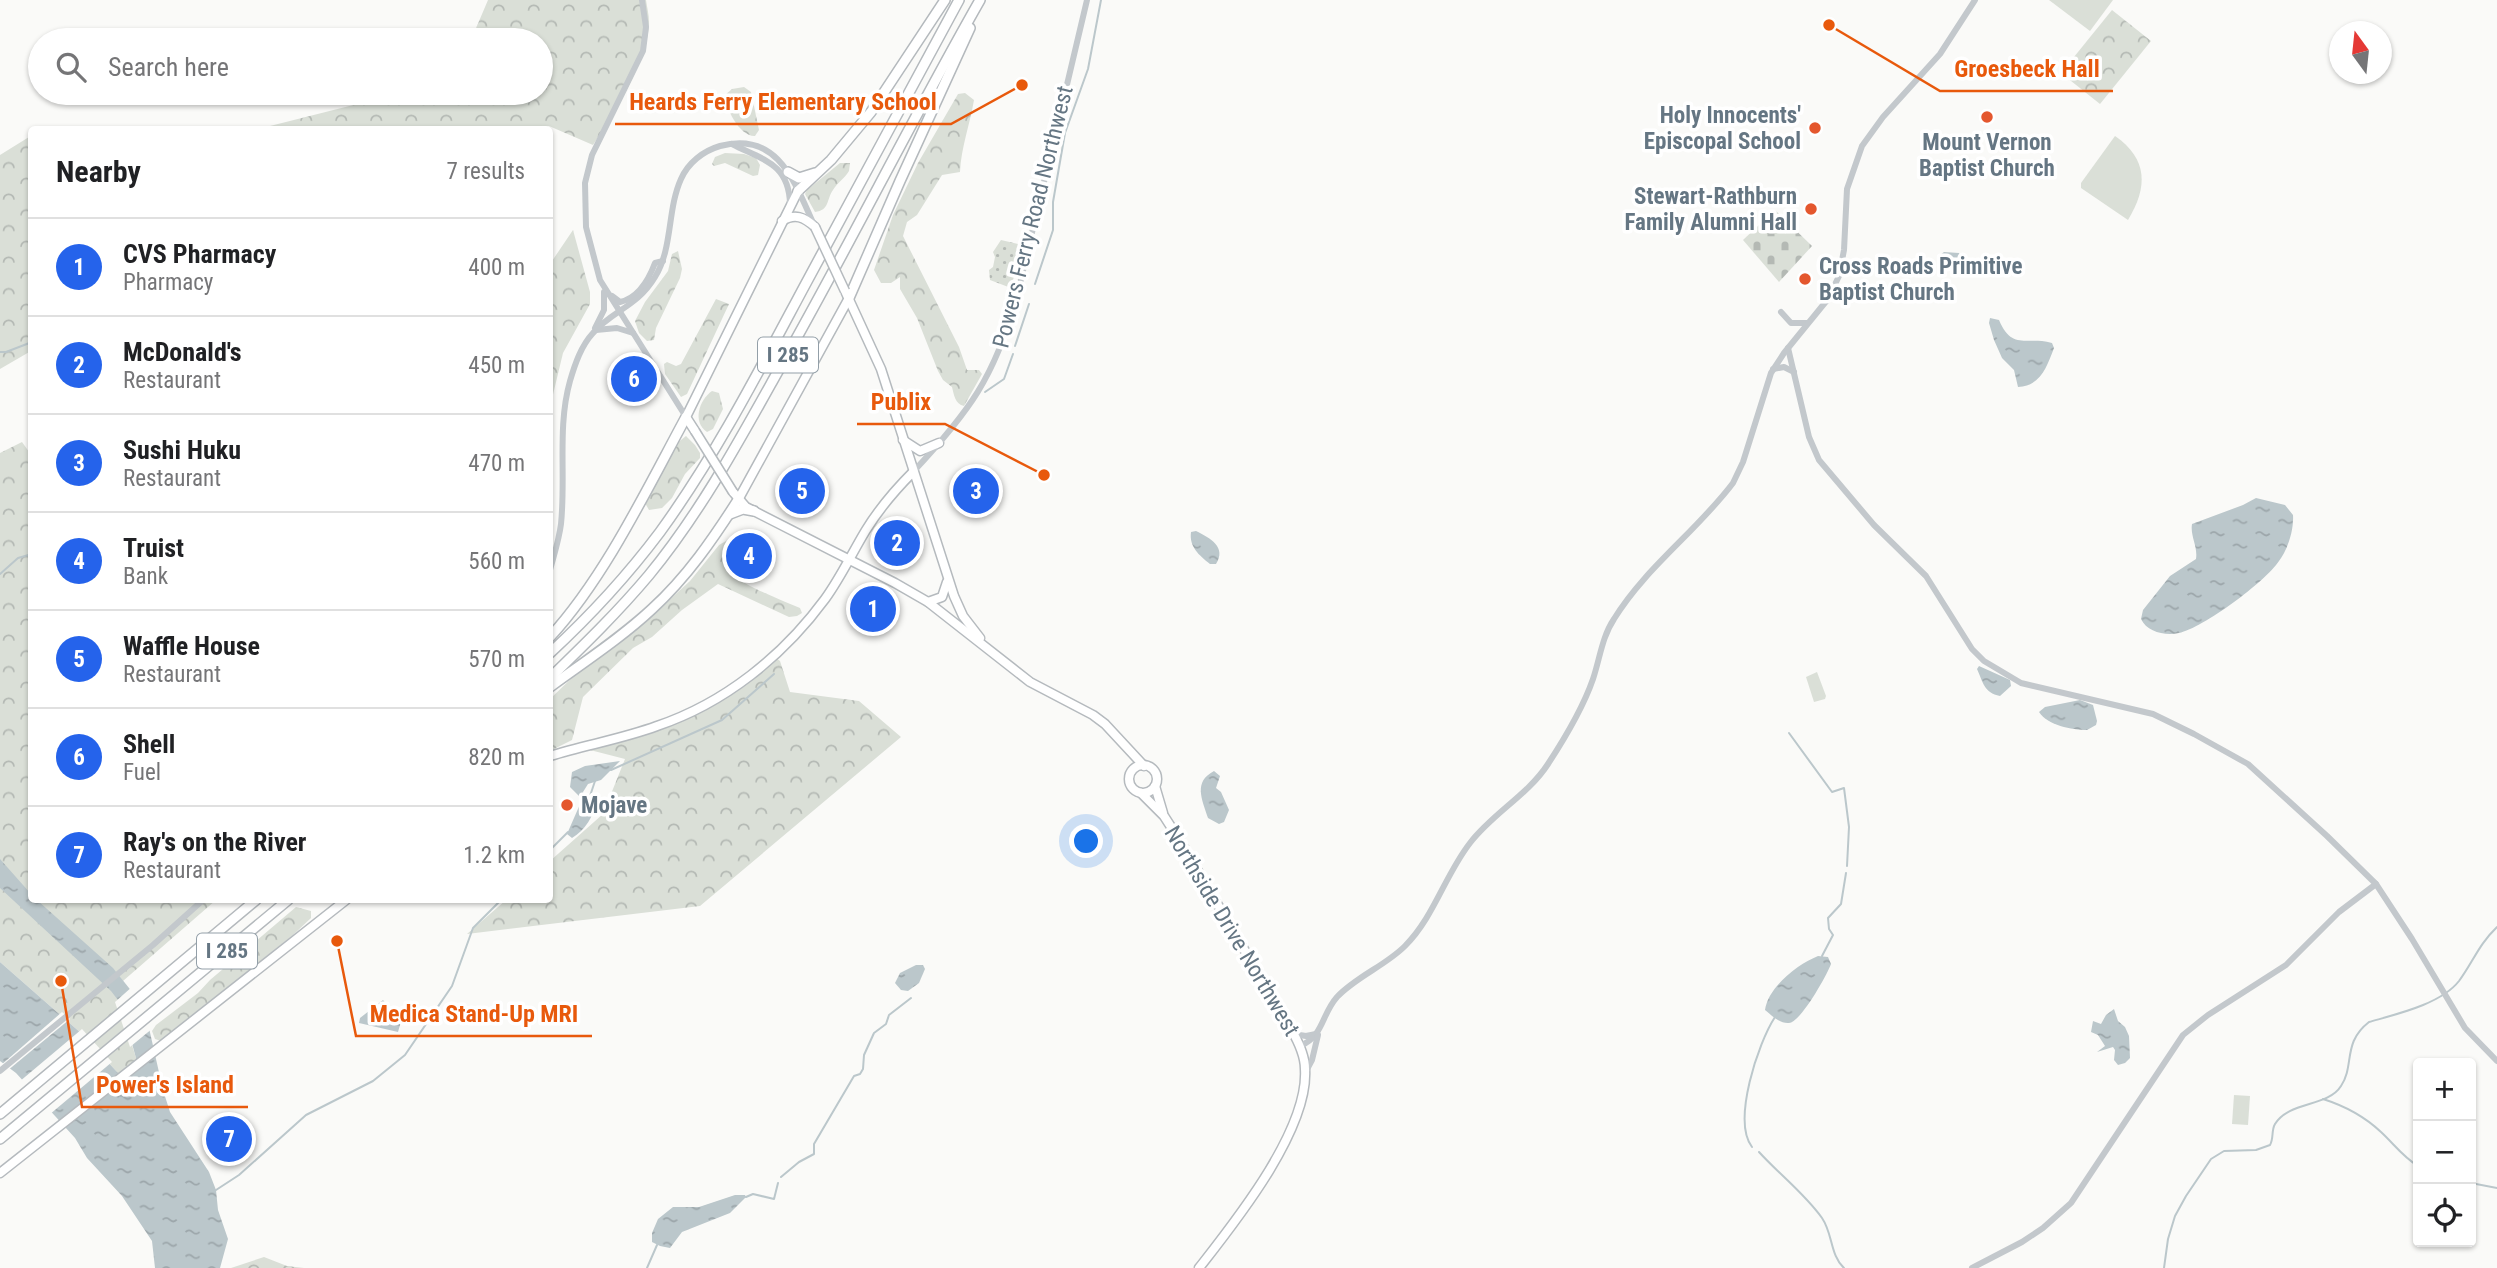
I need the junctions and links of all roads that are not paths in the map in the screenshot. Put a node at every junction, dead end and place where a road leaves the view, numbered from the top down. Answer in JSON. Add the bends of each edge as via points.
{"nodes":[{"id":1,"x":642,"y":0,"type":"edge"},
{"id":2,"x":945,"y":0,"type":"edge"},
{"id":3,"x":959,"y":0,"type":"edge"},
{"id":4,"x":982,"y":0,"type":"edge"},
{"id":5,"x":1087,"y":0,"type":"edge"},
{"id":6,"x":1975,"y":0,"type":"edge"},
{"id":7,"x":732,"y":144,"type":"junction"},
{"id":8,"x":822,"y":169,"type":"junction"},
{"id":9,"x":788,"y":172,"type":"junction"},
{"id":10,"x":798,"y":191,"type":"junction"},
{"id":11,"x":790,"y":204,"type":"junction"},
{"id":12,"x":782,"y":221,"type":"junction"},
{"id":13,"x":815,"y":227,"type":"junction"},
{"id":14,"x":663,"y":261,"type":"junction"},
{"id":15,"x":603,"y":287,"type":"junction"},
{"id":16,"x":847,"y":294,"type":"junction"},
{"id":17,"x":620,"y":312,"type":"junction"},
{"id":18,"x":1781,"y":312,"type":"dead end"},
{"id":19,"x":1809,"y":323,"type":"junction"},
{"id":20,"x":593,"y":332,"type":"junction"},
{"id":21,"x":634,"y":333,"type":"junction"},
{"id":22,"x":1788,"y":348,"type":"junction"},
{"id":23,"x":1773,"y":369,"type":"junction"},
{"id":24,"x":1794,"y":372,"type":"junction"},
{"id":25,"x":686,"y":417,"type":"junction"},
{"id":26,"x":903,"y":440,"type":"junction"},
{"id":27,"x":939,"y":443,"type":"junction"},
{"id":28,"x":913,"y":472,"type":"junction"},
{"id":29,"x":736,"y":496,"type":"junction"},
{"id":30,"x":754,"y":511,"type":"junction"},
{"id":31,"x":729,"y":515,"type":"junction"},
{"id":32,"x":553,"y":557,"type":"edge"},
{"id":33,"x":850,"y":559,"type":"junction"},
{"id":34,"x":946,"y":574,"type":"junction"},
{"id":35,"x":928,"y":602,"type":"junction"},
{"id":36,"x":553,"y":633,"type":"edge"},
{"id":37,"x":986,"y":646,"type":"junction"},
{"id":38,"x":553,"y":650,"type":"edge"},
{"id":39,"x":553,"y":675,"type":"edge"},
{"id":40,"x":553,"y":685,"type":"edge"},
{"id":41,"x":1119,"y":740,"type":"junction"},
{"id":42,"x":553,"y":755,"type":"edge"},
{"id":43,"x":1144,"y":766,"type":"junction"},
{"id":44,"x":1132,"y":771,"type":"junction"},
{"id":45,"x":1155,"y":786,"type":"junction"},
{"id":46,"x":1141,"y":793,"type":"junction"},
{"id":47,"x":1164,"y":816,"type":"junction"},
{"id":48,"x":2376,"y":884,"type":"junction"},
{"id":49,"x":200,"y":903,"type":"edge"},
{"id":50,"x":252,"y":903,"type":"edge"},
{"id":51,"x":284,"y":903,"type":"edge"},
{"id":52,"x":342,"y":903,"type":"edge"},
{"id":53,"x":1318,"y":1033,"type":"junction"},
{"id":54,"x":1293,"y":1034,"type":"junction"},
{"id":55,"x":1300,"y":1046,"type":"junction"},
{"id":56,"x":2497,"y":1061,"type":"edge"},
{"id":57,"x":0,"y":1071,"type":"edge"},
{"id":58,"x":1306,"y":1073,"type":"junction"},
{"id":59,"x":2,"y":1112,"type":"edge"},
{"id":60,"x":0,"y":1139,"type":"edge"},
{"id":61,"x":0,"y":1172,"type":"edge"},
{"id":62,"x":1199,"y":1268,"type":"edge"},
{"id":63,"x":1972,"y":1268,"type":"edge"}],
"edges":[{"from":1,"to":15,"type":"street","via":[[643,51],[595,147],[585,183],[587,236]]},
{"from":2,"to":8,"type":"highway","via":[[871,112]]},
{"from":3,"to":38,"type":"highway","number":"I 285","via":[[701,471],[630,570]]},
{"from":4,"to":16,"type":"highway"},
{"from":4,"to":39,"type":"highway","number":"I 285","via":[[714,484],[650,574]]},
{"from":5,"to":27,"type":"street","name":"Powers Ferry Road Northwest","via":[[1004,341],[972,404]]},
{"from":6,"to":19,"type":"street","via":[[1940,54],[1862,146],[1847,189],[1839,275]]},
{"from":7,"to":9,"type":"street","via":[[768,150]]},
{"from":7,"to":11,"type":"street","via":[[772,164],[787,185]]},
{"from":7,"to":14,"type":"street","via":[[706,152],[686,171],[678,188]]},
{"from":8,"to":9,"type":"highway","via":[[802,178]]},
{"from":8,"to":10,"type":"highway"},
{"from":9,"to":10,"type":"street"},
{"from":10,"to":11,"type":"main road"},
{"from":10,"to":13,"type":"street"},
{"from":11,"to":12,"type":"main road"},
{"from":12,"to":13,"type":"main road","via":[[800,217]]},
{"from":12,"to":25,"type":"main road"},
{"from":13,"to":16,"type":"main road","bridge":true},
{"from":14,"to":15,"type":"street","via":[[655,263],[628,300],[620,302]]},
{"from":14,"to":17,"type":"street","via":[[646,290]]},
{"from":15,"to":17,"type":"street"},
{"from":15,"to":20,"type":"street","via":[[604,310]]},
{"from":16,"to":26,"type":"main road","via":[[874,352]]},
{"from":16,"to":29,"type":"main road"},
{"from":17,"to":20,"type":"street"},
{"from":17,"to":21,"type":"street"},
{"from":18,"to":19,"type":"street","via":[[1791,323]]},
{"from":19,"to":22,"type":"street"},
{"from":20,"to":21,"type":"street","via":[[617,328]]},
{"from":20,"to":32,"type":"street","via":[[578,357],[566,398],[561,523]]},
{"from":21,"to":25,"type":"street"},
{"from":22,"to":23,"type":"street"},
{"from":22,"to":24,"type":"street"},
{"from":23,"to":24,"type":"street","via":[[1784,367]]},
{"from":23,"to":53,"type":"street","via":[[1737,476],[1614,618],[1586,694],[1547,766],[1468,845],[1414,936],[1338,997]]},
{"from":24,"to":48,"type":"street","via":[[1819,460],[1874,525],[1926,576],[1967,644],[1984,661],[2033,687],[2141,710],[2248,764]]},
{"from":25,"to":29,"type":"main road","bridge":true},
{"from":25,"to":36,"type":"highway","via":[[593,582]]},
{"from":26,"to":27,"type":"main road","via":[[920,451]]},
{"from":26,"to":28,"type":"main road"},
{"from":27,"to":28,"type":"street","name":"Powers Ferry Road Northwest"},
{"from":28,"to":33,"type":"main road","name":"Powers Ferry Road Northwest","via":[[873,518]]},
{"from":28,"to":34,"type":"main road"},
{"from":29,"to":30,"type":"main road"},
{"from":29,"to":31,"type":"highway"},
{"from":30,"to":31,"type":"highway","via":[[743,509]]},
{"from":30,"to":33,"type":"main road"},
{"from":31,"to":40,"type":"highway","via":[[687,572],[650,611]]},
{"from":33,"to":35,"type":"main road"},
{"from":33,"to":42,"type":"main road","name":"Powers Ferry Road Northwest","via":[[804,625],[734,687],[659,726]]},
{"from":34,"to":35,"type":"main road","via":[[944,595]]},
{"from":34,"to":37,"type":"main road","via":[[963,616]]},
{"from":35,"to":37,"type":"main road"},
{"from":37,"to":41,"type":"main road","via":[[1030,682],[1093,715]]},
{"from":41,"to":43,"type":"main road"},
{"from":41,"to":44,"type":"main road"},
{"from":43,"to":44,"type":"main road"},
{"from":43,"to":45,"type":"main road","via":[[1155,773]]},
{"from":44,"to":46,"type":"main road","via":[[1130,784]]},
{"from":45,"to":46,"type":"main road"},
{"from":45,"to":47,"type":"main road","name":"Northside Drive Northwest"},
{"from":46,"to":47,"type":"main road","name":"Northside Drive Northwest"},
{"from":47,"to":54,"type":"main road","name":"Northside Drive Northwest"},
{"from":48,"to":56,"type":"street","via":[[2475,1040]]},
{"from":48,"to":63,"type":"street","via":[[2339,912],[2286,965],[2183,1035],[2071,1203],[2022,1242]]},
{"from":49,"to":57,"type":"street"},
{"from":50,"to":59,"type":"highway","number":"I 285"},
{"from":51,"to":60,"type":"highway","number":"I 285"},
{"from":52,"to":61,"type":"main road"},
{"from":53,"to":54,"type":"street"},
{"from":53,"to":55,"type":"street"},
{"from":53,"to":58,"type":"street"},
{"from":54,"to":55,"type":"main road","name":"Northside Drive Northwest"},
{"from":55,"to":58,"type":"main road","name":"Northside Drive Northwest"},
{"from":58,"to":62,"type":"main road","name":"Northside Drive Northwest","via":[[1299,1109],[1279,1151]]}]}
